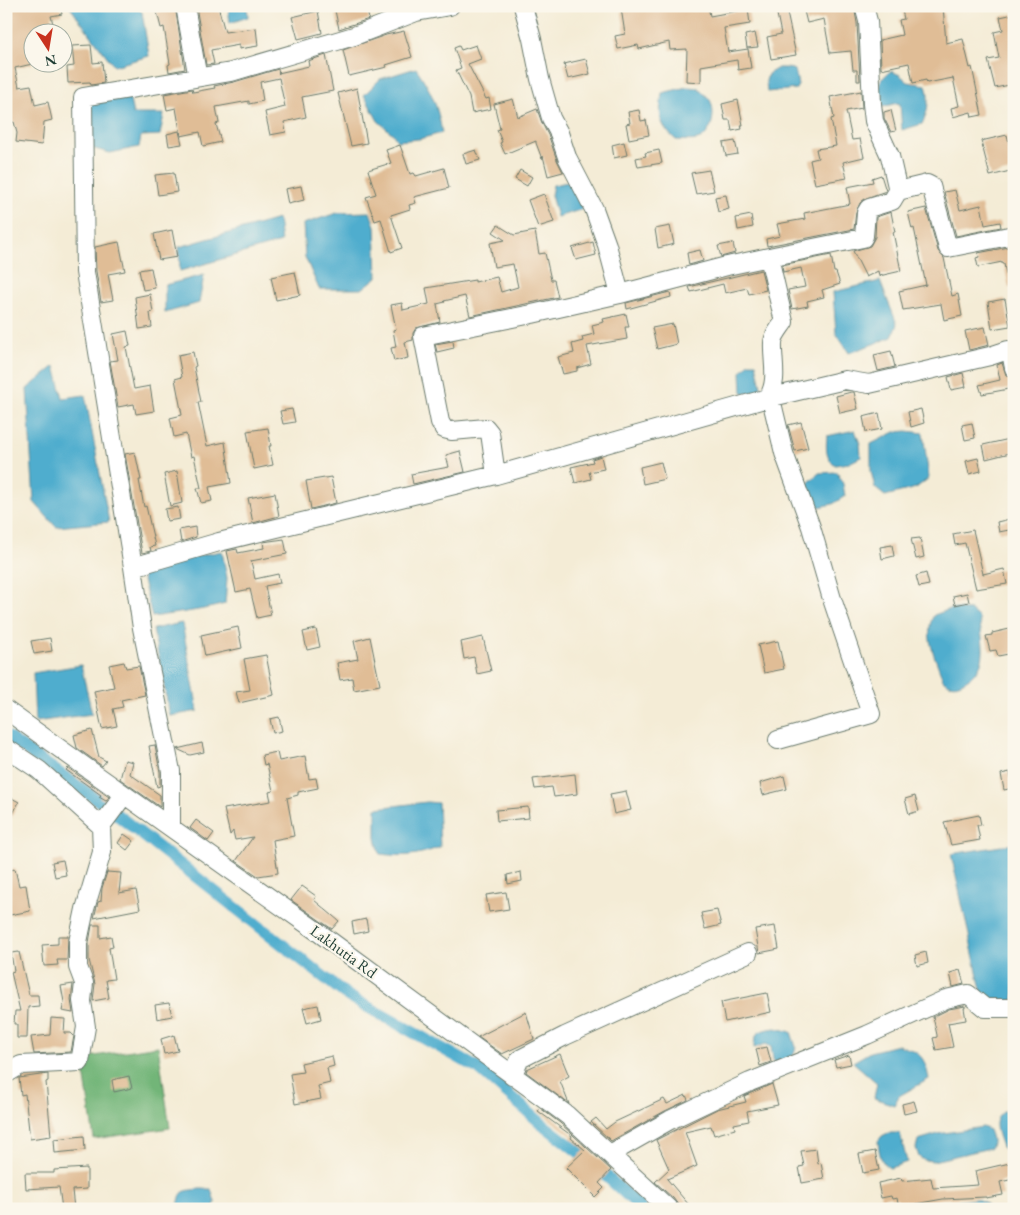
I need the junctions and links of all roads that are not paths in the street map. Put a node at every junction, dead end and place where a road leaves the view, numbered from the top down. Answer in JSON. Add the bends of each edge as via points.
{"nodes":[{"id":1,"x":185,"y":6,"type":"edge"},
{"id":2,"x":450,"y":6,"type":"edge"},
{"id":3,"x":523,"y":6,"type":"edge"},
{"id":4,"x":864,"y":6,"type":"edge"},
{"id":5,"x":197,"y":73,"type":"dead end"},
{"id":6,"x":898,"y":191,"type":"junction"},
{"id":7,"x":1014,"y":235,"type":"edge"},
{"id":8,"x":769,"y":257,"type":"junction"},
{"id":9,"x":620,"y":294,"type":"junction"},
{"id":10,"x":1014,"y":368,"type":"edge"},
{"id":11,"x":768,"y":398,"type":"junction"},
{"id":12,"x":496,"y":475,"type":"junction"},
{"id":13,"x":133,"y":567,"type":"junction"},
{"id":14,"x":6,"y":710,"type":"edge"},
{"id":15,"x":778,"y":740,"type":"dead end"},
{"id":16,"x":6,"y":748,"type":"edge"},
{"id":17,"x":120,"y":800,"type":"junction"},
{"id":18,"x":103,"y":824,"type":"junction"},
{"id":19,"x":171,"y":828,"type":"junction"},
{"id":20,"x":748,"y":954,"type":"dead end"},
{"id":21,"x":1014,"y":1008,"type":"edge"},
{"id":22,"x":6,"y":1074,"type":"edge"},
{"id":23,"x":512,"y":1076,"type":"junction"},
{"id":24,"x":610,"y":1154,"type":"junction"},
{"id":25,"x":669,"y":1209,"type":"edge"}],
"edges":[{"from":1,"to":5,"type":"street"},
{"from":2,"to":13,"type":"street","via":[[416,12],[354,36],[231,72],[83,97],[85,272]]},
{"from":3,"to":9,"type":"street","via":[[551,118],[594,209]]},
{"from":4,"to":6,"type":"street","via":[[868,21],[874,122],[890,156]]},
{"from":6,"to":7,"type":"street","via":[[927,184],[931,186],[948,248]]},
{"from":6,"to":8,"type":"street","via":[[892,200],[867,210],[863,238]]},
{"from":8,"to":9,"type":"street"},
{"from":8,"to":11,"type":"street","via":[[784,322],[773,341],[774,389]]},
{"from":9,"to":12,"type":"street","via":[[423,336],[440,422],[444,429],[452,431],[486,428],[490,433]]},
{"from":10,"to":11,"type":"street","via":[[1008,350],[869,384],[845,380]]},
{"from":11,"to":12,"type":"street"},
{"from":11,"to":15,"type":"street","via":[[871,714]]},
{"from":12,"to":13,"type":"street","via":[[219,542]]},
{"from":13,"to":19,"type":"street","via":[[142,628],[172,771]]},
{"from":14,"to":17,"type":"street","name":"Lakhutia Rd"},
{"from":16,"to":18,"type":"street","via":[[39,770]]},
{"from":17,"to":18,"type":"street"},
{"from":17,"to":19,"type":"street","name":"Lakhutia Rd"},
{"from":18,"to":22,"type":"street","via":[[102,852],[78,942],[86,1027],[80,1062],[21,1065]]},
{"from":19,"to":23,"type":"street","name":"Lakhutia Rd"},
{"from":20,"to":23,"type":"street","via":[[520,1058]]},
{"from":21,"to":24,"type":"street","via":[[985,1008],[968,994],[946,999],[750,1082],[670,1120]]},
{"from":23,"to":24,"type":"street","name":"Lakhutia Rd","via":[[567,1116]]},
{"from":24,"to":25,"type":"street","name":"Lakhutia Rd"}]}
